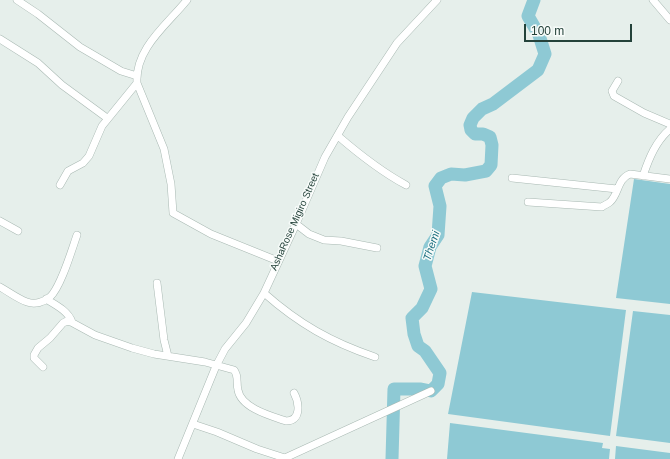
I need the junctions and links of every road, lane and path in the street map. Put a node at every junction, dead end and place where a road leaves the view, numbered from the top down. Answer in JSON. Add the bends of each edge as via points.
{"nodes":[{"id":1,"x":17,"y":0,"type":"edge"},
{"id":2,"x":187,"y":0,"type":"edge"},
{"id":3,"x":437,"y":0,"type":"edge"},
{"id":4,"x":653,"y":0,"type":"edge"},
{"id":5,"x":670,"y":20,"type":"edge"},
{"id":6,"x":0,"y":39,"type":"edge"},
{"id":7,"x":137,"y":80,"type":"junction"},
{"id":8,"x":618,"y":81,"type":"dead end"},
{"id":9,"x":107,"y":118,"type":"junction"},
{"id":10,"x":670,"y":124,"type":"edge"},
{"id":11,"x":670,"y":129,"type":"edge"},
{"id":12,"x":338,"y":136,"type":"junction"},
{"id":13,"x":644,"y":176,"type":"junction"},
{"id":14,"x":512,"y":178,"type":"dead end"},
{"id":15,"x":670,"y":179,"type":"edge"},
{"id":16,"x":60,"y":185,"type":"dead end"},
{"id":17,"x":406,"y":185,"type":"dead end"},
{"id":18,"x":617,"y":189,"type":"junction"},
{"id":19,"x":528,"y":202,"type":"dead end"},
{"id":20,"x":0,"y":221,"type":"edge"},
{"id":21,"x":296,"y":224,"type":"junction"},
{"id":22,"x":18,"y":231,"type":"dead end"},
{"id":23,"x":77,"y":235,"type":"dead end"},
{"id":24,"x":377,"y":248,"type":"dead end"},
{"id":25,"x":278,"y":261,"type":"junction"},
{"id":26,"x":157,"y":283,"type":"dead end"},
{"id":27,"x":0,"y":287,"type":"edge"},
{"id":28,"x":264,"y":293,"type":"junction"},
{"id":29,"x":46,"y":299,"type":"junction"},
{"id":30,"x":72,"y":322,"type":"junction"},
{"id":31,"x":168,"y":356,"type":"junction"},
{"id":32,"x":375,"y":357,"type":"dead end"},
{"id":33,"x":216,"y":366,"type":"junction"},
{"id":34,"x":43,"y":367,"type":"dead end"},
{"id":35,"x":431,"y":391,"type":"dead end"},
{"id":36,"x":294,"y":393,"type":"dead end"},
{"id":37,"x":193,"y":424,"type":"junction"},
{"id":38,"x":178,"y":459,"type":"edge"}],
"edges":[{"from":1,"to":7,"type":"street","via":[[80,47]]},
{"from":2,"to":7,"type":"street","via":[[152,40],[138,68]]},
{"from":3,"to":12,"type":"street","name":"AshaRose Migiro Street","via":[[397,43]]},
{"from":4,"to":5,"type":"street"},
{"from":6,"to":9,"type":"street","via":[[38,63]]},
{"from":7,"to":9,"type":"street"},
{"from":7,"to":25,"type":"street","via":[[164,148],[174,213],[211,234]]},
{"from":8,"to":10,"type":"street","via":[[612,91],[614,96]]},
{"from":9,"to":16,"type":"street","via":[[89,156],[83,163],[68,171]]},
{"from":11,"to":13,"type":"street","via":[[655,147]]},
{"from":12,"to":17,"type":"street","via":[[368,162]]},
{"from":12,"to":21,"type":"street","name":"AshaRose Migiro Street","via":[[325,157]]},
{"from":13,"to":15,"type":"street"},
{"from":13,"to":18,"type":"street","via":[[630,174]]},
{"from":14,"to":18,"type":"street"},
{"from":18,"to":19,"type":"street","via":[[611,202],[602,206]]},
{"from":20,"to":22,"type":"street"},
{"from":21,"to":24,"type":"street","via":[[309,234],[324,240]]},
{"from":21,"to":25,"type":"street","name":"AshaRose Migiro Street"},
{"from":23,"to":29,"type":"street","via":[[56,289]]},
{"from":25,"to":28,"type":"street","name":"AshaRose Migiro Street"},
{"from":26,"to":31,"type":"street"},
{"from":27,"to":29,"type":"street","via":[[28,302],[39,303]]},
{"from":28,"to":32,"type":"street","via":[[308,327]]},
{"from":28,"to":33,"type":"street","name":"AshaRose Migiro Street","via":[[246,323],[225,348]]},
{"from":29,"to":30,"type":"street","via":[[65,312]]},
{"from":30,"to":31,"type":"street","via":[[111,342]]},
{"from":30,"to":34,"type":"street","via":[[64,323],[36,350],[34,358]]},
{"from":31,"to":33,"type":"street"},
{"from":33,"to":36,"type":"street","via":[[234,370],[238,376],[238,391],[241,398],[258,411],[274,417],[286,421],[294,419],[298,406]]},
{"from":33,"to":37,"type":"street","name":"AshaRose Migiro Street"},
{"from":35,"to":37,"type":"street","via":[[285,458]]},
{"from":37,"to":38,"type":"street","name":"AshaRose Migiro Street"}]}
